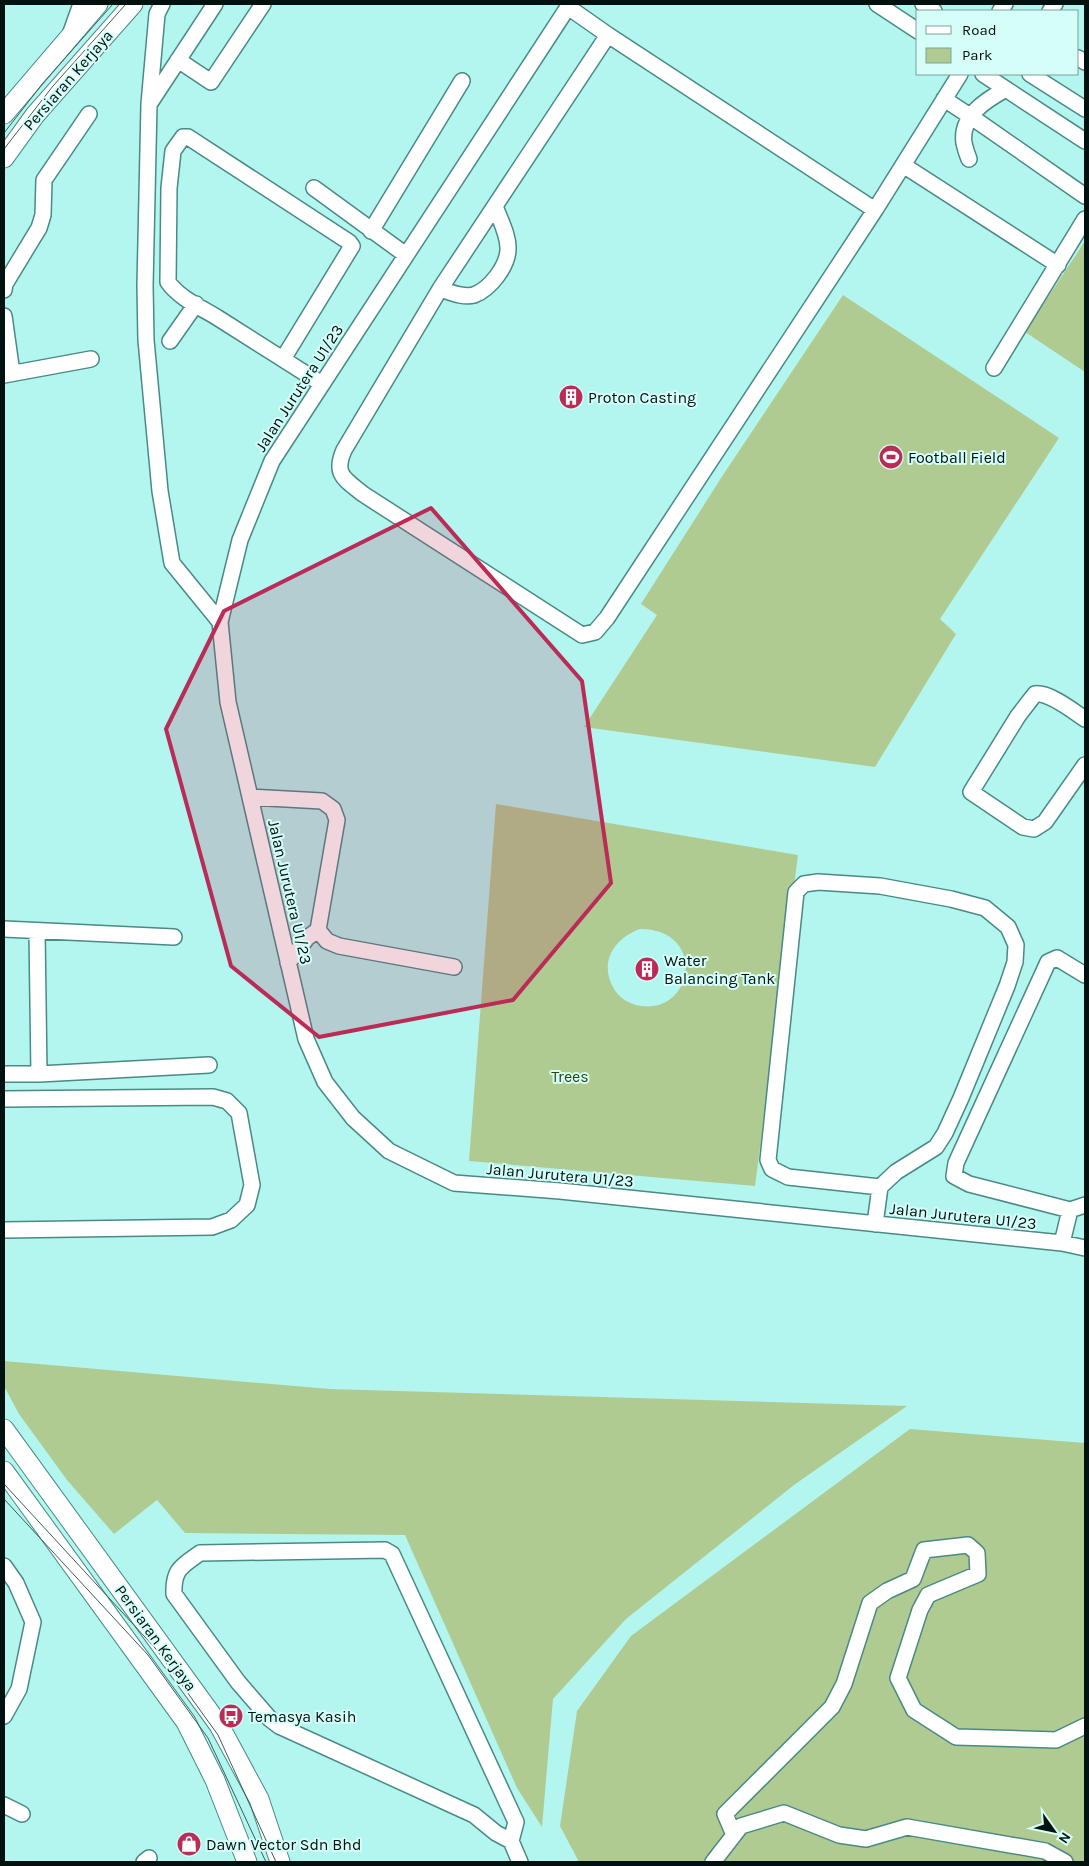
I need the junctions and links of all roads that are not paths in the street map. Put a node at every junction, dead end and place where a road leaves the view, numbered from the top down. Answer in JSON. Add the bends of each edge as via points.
{"nodes":[{"id":1,"x":81,"y":4,"type":"edge"},
{"id":2,"x":98,"y":4,"type":"edge"},
{"id":3,"x":133,"y":4,"type":"edge"},
{"id":4,"x":162,"y":4,"type":"edge"},
{"id":5,"x":215,"y":4,"type":"edge"},
{"id":6,"x":263,"y":4,"type":"edge"},
{"id":7,"x":876,"y":4,"type":"edge"},
{"id":8,"x":569,"y":5,"type":"edge"},
{"id":9,"x":916,"y":30,"type":"edge"},
{"id":10,"x":608,"y":34,"type":"junction"},
{"id":11,"x":69,"y":36,"type":"junction"},
{"id":12,"x":178,"y":60,"type":"junction"},
{"id":13,"x":959,"y":75,"type":"edge"},
{"id":14,"x":985,"y":75,"type":"edge"},
{"id":15,"x":1032,"y":75,"type":"edge"},
{"id":16,"x":462,"y":81,"type":"dead end"},
{"id":17,"x":1006,"y":89,"type":"junction"},
{"id":18,"x":944,"y":99,"type":"junction"},
{"id":19,"x":149,"y":104,"type":"junction"},
{"id":20,"x":1085,"y":109,"type":"edge"},
{"id":21,"x":4,"y":114,"type":"edge"},
{"id":22,"x":89,"y":114,"type":"dead end"},
{"id":23,"x":970,"y":116,"type":"junction"},
{"id":24,"x":1085,"y":141,"type":"edge"},
{"id":25,"x":4,"y":158,"type":"edge"},
{"id":26,"x":969,"y":159,"type":"dead end"},
{"id":27,"x":903,"y":165,"type":"junction"},
{"id":28,"x":314,"y":188,"type":"dead end"},
{"id":29,"x":1085,"y":196,"type":"edge"},
{"id":30,"x":495,"y":206,"type":"junction"},
{"id":31,"x":875,"y":210,"type":"junction"},
{"id":32,"x":1085,"y":219,"type":"edge"},
{"id":33,"x":370,"y":231,"type":"junction"},
{"id":34,"x":406,"y":255,"type":"junction"},
{"id":35,"x":1058,"y":265,"type":"junction"},
{"id":36,"x":440,"y":289,"type":"junction"},
{"id":37,"x":4,"y":290,"type":"edge"},
{"id":38,"x":196,"y":304,"type":"junction"},
{"id":39,"x":4,"y":316,"type":"edge"},
{"id":40,"x":170,"y":342,"type":"dead end"},
{"id":41,"x":91,"y":359,"type":"dead end"},
{"id":42,"x":283,"y":359,"type":"junction"},
{"id":43,"x":994,"y":368,"type":"dead end"},
{"id":44,"x":8,"y":374,"type":"edge"},
{"id":45,"x":322,"y":384,"type":"junction"},
{"id":46,"x":220,"y":622,"type":"junction"},
{"id":47,"x":1085,"y":719,"type":"edge"},
{"id":48,"x":1085,"y":765,"type":"edge"},
{"id":49,"x":250,"y":797,"type":"junction"},
{"id":50,"x":4,"y":929,"type":"edge"},
{"id":51,"x":318,"y":930,"type":"junction"},
{"id":52,"x":37,"y":931,"type":"junction"},
{"id":53,"x":174,"y":936,"type":"dead end"},
{"id":54,"x":288,"y":963,"type":"junction"},
{"id":55,"x":454,"y":967,"type":"dead end"},
{"id":56,"x":1085,"y":975,"type":"edge"},
{"id":57,"x":209,"y":1065,"type":"dead end"},
{"id":58,"x":4,"y":1074,"type":"edge"},
{"id":59,"x":39,"y":1074,"type":"junction"},
{"id":60,"x":4,"y":1099,"type":"edge"},
{"id":61,"x":880,"y":1188,"type":"junction"},
{"id":62,"x":1085,"y":1205,"type":"edge"},
{"id":63,"x":1070,"y":1210,"type":"junction"},
{"id":64,"x":875,"y":1224,"type":"junction"},
{"id":65,"x":4,"y":1230,"type":"edge"},
{"id":66,"x":1062,"y":1243,"type":"junction"},
{"id":67,"x":1085,"y":1248,"type":"edge"},
{"id":68,"x":4,"y":1430,"type":"edge"},
{"id":69,"x":4,"y":1471,"type":"edge"},
{"id":70,"x":4,"y":1566,"type":"edge"},
{"id":71,"x":4,"y":1716,"type":"edge"},
{"id":72,"x":1085,"y":1726,"type":"edge"},
{"id":73,"x":4,"y":1805,"type":"edge"},
{"id":74,"x":22,"y":1814,"type":"dead end"},
{"id":75,"x":734,"y":1835,"type":"junction"},
{"id":76,"x":511,"y":1841,"type":"junction"},
{"id":77,"x":247,"y":1862,"type":"edge"},
{"id":78,"x":280,"y":1862,"type":"edge"},
{"id":79,"x":520,"y":1862,"type":"edge"},
{"id":80,"x":713,"y":1862,"type":"edge"},
{"id":81,"x":1065,"y":1862,"type":"edge"}],
"edges":[{"from":1,"to":11,"type":"street"},
{"from":2,"to":11,"type":"main road","name":"Persiaran Kerjaya"},
{"from":3,"to":25,"type":"main road","name":"Persiaran Kerjaya","via":[[36,115]]},
{"from":4,"to":19,"type":"street","via":[[157,14]]},
{"from":5,"to":12,"type":"street"},
{"from":6,"to":12,"type":"street","via":[[211,82]]},
{"from":7,"to":9,"type":"street"},
{"from":8,"to":10,"type":"street"},
{"from":8,"to":34,"type":"street","name":"Jalan Jurutera U1/23"},
{"from":10,"to":30,"type":"street"},
{"from":10,"to":31,"type":"street"},
{"from":11,"to":21,"type":"main road","name":"Persiaran Kerjaya"},
{"from":12,"to":19,"type":"street"},
{"from":13,"to":18,"type":"street"},
{"from":14,"to":17,"type":"street"},
{"from":15,"to":20,"type":"street"},
{"from":16,"to":33,"type":"street"},
{"from":17,"to":23,"type":"street","via":[[987,100]]},
{"from":17,"to":24,"type":"street"},
{"from":18,"to":23,"type":"street"},
{"from":18,"to":27,"type":"street"},
{"from":19,"to":46,"type":"street","via":[[146,340],[160,491],[172,563]]},
{"from":22,"to":37,"type":"street","via":[[44,180],[43,216],[39,228]]},
{"from":23,"to":26,"type":"street","via":[[964,142]]},
{"from":23,"to":29,"type":"street"},
{"from":27,"to":31,"type":"street"},
{"from":27,"to":35,"type":"street"},
{"from":28,"to":33,"type":"street"},
{"from":30,"to":36,"type":"street"},
{"from":30,"to":36,"type":"street","via":[[508,250],[505,262],[492,283],[474,295],[462,296]]},
{"from":31,"to":36,"type":"street","via":[[607,618],[594,632],[582,635],[363,494],[342,477],[338,462],[344,450]]},
{"from":32,"to":35,"type":"street"},
{"from":33,"to":34,"type":"street"},
{"from":34,"to":45,"type":"street","name":"Jalan Jurutera U1/23"},
{"from":35,"to":43,"type":"street"},
{"from":38,"to":40,"type":"street"},
{"from":38,"to":42,"type":"street"},
{"from":38,"to":42,"type":"street","via":[[174,290],[168,282],[172,151],[186,136],[352,246]]},
{"from":39,"to":44,"type":"street"},
{"from":41,"to":44,"type":"street"},
{"from":42,"to":45,"type":"street"},
{"from":45,"to":46,"type":"street","name":"Jalan Jurutera U1/23","via":[[272,461],[240,540]]},
{"from":46,"to":49,"type":"street","name":"Jalan Jurutera U1/23","via":[[228,702]]},
{"from":47,"to":48,"type":"street","via":[[1049,696],[1035,694],[970,792],[1023,827],[1034,829],[1045,822]]},
{"from":49,"to":51,"type":"street","via":[[322,801],[333,809],[337,820]]},
{"from":49,"to":54,"type":"street","name":"Jalan Jurutera U1/23"},
{"from":50,"to":52,"type":"street"},
{"from":51,"to":54,"type":"street","via":[[307,938]]},
{"from":51,"to":55,"type":"street","via":[[327,941],[339,946]]},
{"from":52,"to":53,"type":"street"},
{"from":52,"to":59,"type":"street"},
{"from":54,"to":64,"type":"street","name":"Jalan Jurutera U1/23","via":[[306,1039],[325,1082],[353,1118],[389,1151],[454,1183]]},
{"from":56,"to":63,"type":"street","via":[[1056,958],[1048,962],[956,1163],[954,1176],[969,1184]]},
{"from":57,"to":59,"type":"street"},
{"from":58,"to":59,"type":"street"},
{"from":60,"to":65,"type":"street","via":[[214,1098],[227,1101],[239,1113],[252,1185],[247,1205],[231,1220],[212,1227]]},
{"from":61,"to":61,"type":"street","via":[[896,1172],[936,1147],[945,1133],[1007,986],[1015,962],[1016,945],[1008,927],[985,908],[880,886],[804,884],[796,892],[768,1160],[772,1169],[788,1177]]},
{"from":61,"to":64,"type":"street"},
{"from":62,"to":63,"type":"street"},
{"from":63,"to":66,"type":"street"},
{"from":64,"to":66,"type":"street","name":"Jalan Jurutera U1/23"},
{"from":66,"to":67,"type":"street","name":"Jalan Jurutera U1/23"},
{"from":68,"to":78,"type":"main road","name":"Persiaran Kerjaya","via":[[220,1725],[259,1799]]},
{"from":69,"to":77,"type":"main road","name":"Persiaran Kerjaya","via":[[186,1722],[215,1780]]},
{"from":70,"to":71,"type":"street","via":[[16,1583],[33,1622],[19,1689]]},
{"from":72,"to":75,"type":"street","via":[[1056,1740],[956,1737],[914,1710],[898,1678],[920,1610],[928,1595],[978,1574],[977,1554],[968,1545],[924,1550],[913,1579],[870,1603],[844,1684],[832,1707],[725,1814]]},
{"from":73,"to":74,"type":"street"},
{"from":75,"to":80,"type":"street"},
{"from":75,"to":81,"type":"street","via":[[741,1826],[784,1813],[839,1835],[866,1839],[907,1827],[1045,1851]]},
{"from":76,"to":76,"type":"street","via":[[474,1816],[270,1719],[238,1682],[174,1594],[173,1581],[179,1567],[200,1554],[385,1550],[392,1554],[516,1822]]},
{"from":76,"to":79,"type":"street"}]}
